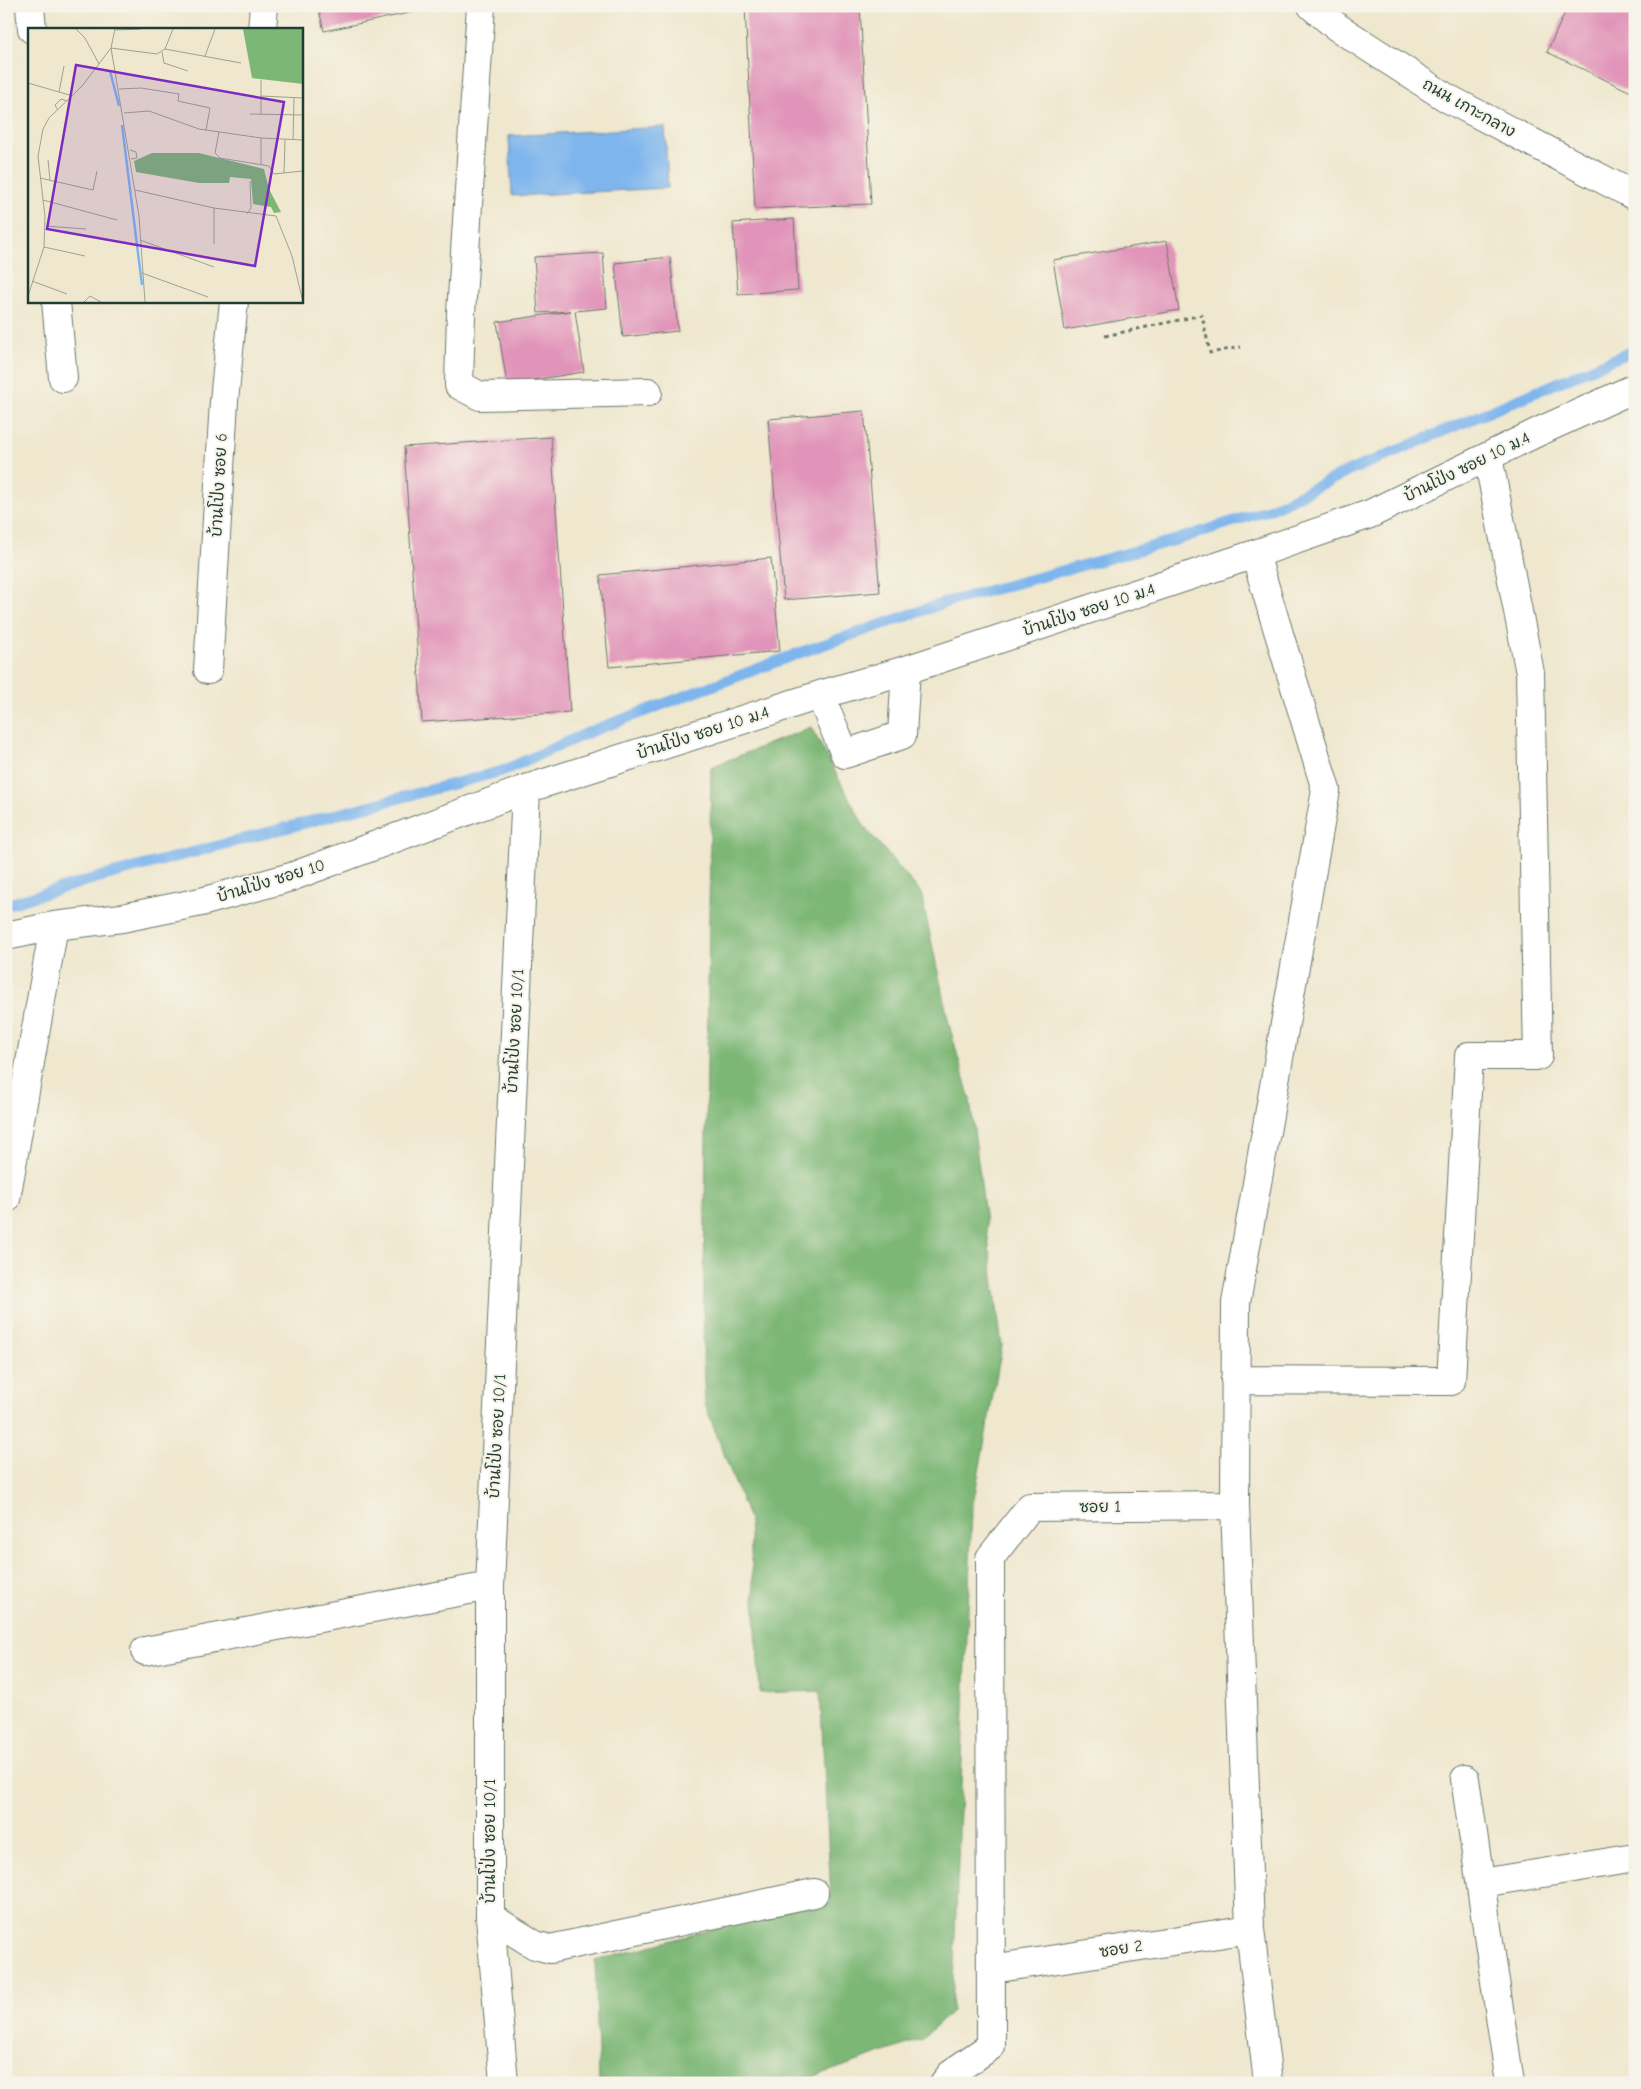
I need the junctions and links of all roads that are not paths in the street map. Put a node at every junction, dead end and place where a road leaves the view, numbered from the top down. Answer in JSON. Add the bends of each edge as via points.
{"nodes":[{"id":1,"x":30,"y":6,"type":"edge"},
{"id":2,"x":264,"y":6,"type":"edge"},
{"id":3,"x":481,"y":6,"type":"edge"},
{"id":4,"x":1312,"y":6,"type":"edge"},
{"id":5,"x":1338,"y":16,"type":"edge"},
{"id":6,"x":32,"y":28,"type":"edge"},
{"id":7,"x":262,"y":28,"type":"edge"},
{"id":8,"x":1635,"y":196,"type":"edge"},
{"id":9,"x":56,"y":302,"type":"edge"},
{"id":10,"x":234,"y":302,"type":"edge"},
{"id":11,"x":63,"y":378,"type":"dead end"},
{"id":12,"x":1635,"y":388,"type":"edge"},
{"id":13,"x":648,"y":392,"type":"dead end"},
{"id":14,"x":1488,"y":457,"type":"junction"},
{"id":15,"x":1256,"y":554,"type":"junction"},
{"id":16,"x":208,"y":670,"type":"dead end"},
{"id":17,"x":906,"y":670,"type":"junction"},
{"id":18,"x":820,"y":696,"type":"junction"},
{"id":19,"x":526,"y":789,"type":"junction"},
{"id":20,"x":54,"y":926,"type":"junction"},
{"id":21,"x":6,"y":936,"type":"edge"},
{"id":22,"x":6,"y":1199,"type":"edge"},
{"id":23,"x":1235,"y":1380,"type":"junction"},
{"id":24,"x":1235,"y":1505,"type":"junction"},
{"id":25,"x":490,"y":1586,"type":"junction"},
{"id":26,"x":146,"y":1651,"type":"dead end"},
{"id":27,"x":1465,"y":1779,"type":"dead end"},
{"id":28,"x":1635,"y":1858,"type":"edge"},
{"id":29,"x":1481,"y":1884,"type":"junction"},
{"id":30,"x":814,"y":1893,"type":"dead end"},
{"id":31,"x":490,"y":1917,"type":"junction"},
{"id":32,"x":1250,"y":1929,"type":"junction"},
{"id":33,"x":992,"y":1968,"type":"junction"},
{"id":34,"x":504,"y":2083,"type":"edge"},
{"id":35,"x":944,"y":2083,"type":"edge"},
{"id":36,"x":1268,"y":2083,"type":"edge"},
{"id":37,"x":1510,"y":2083,"type":"edge"}],
"edges":[{"from":1,"to":6,"type":"street"},
{"from":2,"to":7,"type":"street"},
{"from":3,"to":13,"type":"street","via":[[459,385],[480,396]]},
{"from":4,"to":5,"type":"street","name":"ถนน เกาะกลาง"},
{"from":5,"to":8,"type":"street","name":"ถนน เกาะกลาง","via":[[1447,98]]},
{"from":9,"to":11,"type":"street"},
{"from":10,"to":16,"type":"street","name":"บ้านโป่ง ซอย 6","via":[[224,401]]},
{"from":12,"to":14,"type":"street","name":"บ้านโป่ง ซอย 10 ม.4"},
{"from":14,"to":15,"type":"street","name":"บ้านโป่ง ซอย 10 ม.4","via":[[1370,514]]},
{"from":14,"to":23,"type":"street","via":[[1530,673],[1538,1056],[1469,1056],[1450,1381]]},
{"from":15,"to":17,"type":"street","name":"บ้านโป่ง ซอย 10 ม.4"},
{"from":15,"to":23,"type":"street","via":[[1326,790],[1236,1303]]},
{"from":17,"to":18,"type":"street","name":"บ้านโป่ง ซอย 10 ม.4"},
{"from":17,"to":18,"type":"street","via":[[902,734],[845,754]]},
{"from":18,"to":19,"type":"street","name":"บ้านโป่ง ซอย 10 ม.4"},
{"from":19,"to":20,"type":"street","name":"บ้านโป่ง ซอย 10","via":[[290,877],[201,902],[122,918]]},
{"from":19,"to":25,"type":"street","name":"บ้านโป่ง ซอย 10/1"},
{"from":20,"to":21,"type":"street","name":"บ้านโป่ง ซอย 10"},
{"from":20,"to":22,"type":"street"},
{"from":23,"to":24,"type":"street"},
{"from":24,"to":32,"type":"street"},
{"from":24,"to":33,"type":"street","name":"ซอย 1","via":[[1030,1507],[990,1558]]},
{"from":25,"to":26,"type":"street"},
{"from":25,"to":31,"type":"street","name":"บ้านโป่ง ซอย 10/1"},
{"from":27,"to":29,"type":"street"},
{"from":28,"to":29,"type":"street"},
{"from":29,"to":37,"type":"street"},
{"from":30,"to":31,"type":"street","via":[[550,1949],[535,1945]]},
{"from":31,"to":34,"type":"street","name":"บ้านโป่ง ซอย 10/1"},
{"from":32,"to":33,"type":"street","name":"ซอย 2"},
{"from":32,"to":36,"type":"street"},
{"from":33,"to":35,"type":"street","via":[[991,2046],[953,2072]]}]}
